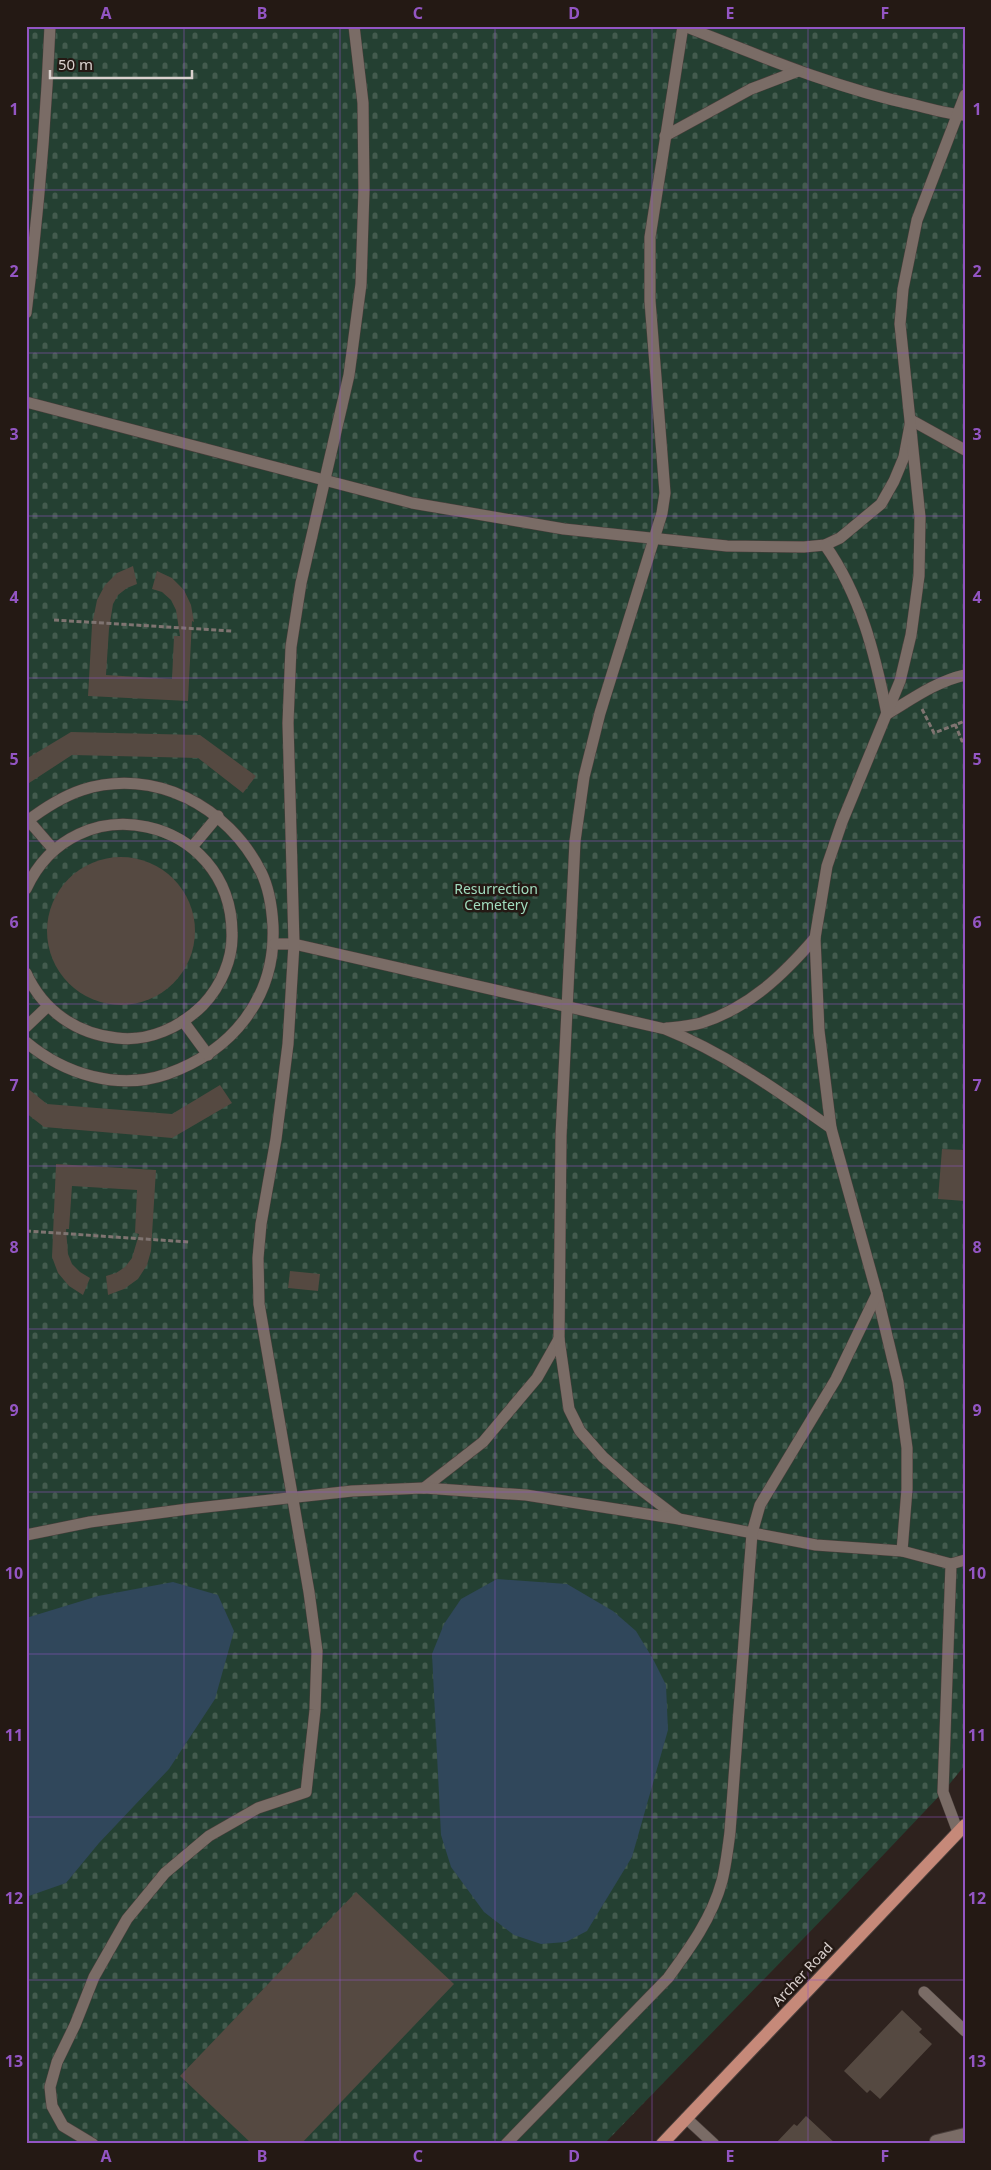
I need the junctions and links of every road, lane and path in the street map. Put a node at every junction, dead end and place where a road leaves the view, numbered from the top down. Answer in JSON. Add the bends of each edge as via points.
{"nodes":[{"id":1,"x":50,"y":26,"type":"edge"},
{"id":2,"x":354,"y":26,"type":"edge"},
{"id":3,"x":684,"y":26,"type":"edge"},
{"id":4,"x":798,"y":71,"type":"junction"},
{"id":5,"x":965,"y":95,"type":"edge"},
{"id":6,"x":961,"y":115,"type":"edge"},
{"id":7,"x":665,"y":136,"type":"junction"},
{"id":8,"x":26,"y":313,"type":"edge"},
{"id":9,"x":26,"y":402,"type":"edge"},
{"id":10,"x":911,"y":420,"type":"junction"},
{"id":11,"x":965,"y":450,"type":"edge"},
{"id":12,"x":323,"y":480,"type":"junction"},
{"id":13,"x":654,"y":538,"type":"junction"},
{"id":14,"x":825,"y":545,"type":"junction"},
{"id":15,"x":54,"y":620,"type":"dead end"},
{"id":16,"x":232,"y":631,"type":"dead end"},
{"id":17,"x":965,"y":675,"type":"edge"},
{"id":18,"x":916,"y":696,"type":"junction"},
{"id":19,"x":888,"y":714,"type":"junction"},
{"id":20,"x":965,"y":721,"type":"edge"},
{"id":21,"x":955,"y":724,"type":"junction"},
{"id":22,"x":965,"y":740,"type":"edge"},
{"id":23,"x":218,"y":816,"type":"junction"},
{"id":24,"x":27,"y":821,"type":"edge"},
{"id":25,"x":192,"y":847,"type":"junction"},
{"id":26,"x":54,"y":850,"type":"junction"},
{"id":27,"x":26,"y":889,"type":"edge"},
{"id":28,"x":815,"y":938,"type":"junction"},
{"id":29,"x":274,"y":944,"type":"junction"},
{"id":30,"x":294,"y":944,"type":"junction"},
{"id":31,"x":26,"y":973,"type":"edge"},
{"id":32,"x":48,"y":1006,"type":"junction"},
{"id":33,"x":567,"y":1007,"type":"junction"},
{"id":34,"x":183,"y":1021,"type":"junction"},
{"id":35,"x":26,"y":1027,"type":"edge"},
{"id":36,"x":665,"y":1029,"type":"junction"},
{"id":37,"x":26,"y":1042,"type":"edge"},
{"id":38,"x":208,"y":1055,"type":"junction"},
{"id":39,"x":831,"y":1128,"type":"junction"},
{"id":40,"x":26,"y":1231,"type":"edge"},
{"id":41,"x":189,"y":1242,"type":"dead end"},
{"id":42,"x":877,"y":1294,"type":"junction"},
{"id":43,"x":559,"y":1339,"type":"junction"},
{"id":44,"x":424,"y":1488,"type":"junction"},
{"id":45,"x":292,"y":1497,"type":"junction"},
{"id":46,"x":679,"y":1519,"type":"junction"},
{"id":47,"x":752,"y":1533,"type":"junction"},
{"id":48,"x":26,"y":1535,"type":"edge"},
{"id":49,"x":902,"y":1551,"type":"junction"},
{"id":50,"x":965,"y":1560,"type":"edge"},
{"id":51,"x":951,"y":1564,"type":"junction"},
{"id":52,"x":963,"y":1832,"type":"edge"},
{"id":53,"x":924,"y":1992,"type":"dead end"},
{"id":54,"x":965,"y":2031,"type":"edge"},
{"id":55,"x":686,"y":2118,"type":"junction"},
{"id":56,"x":965,"y":2134,"type":"edge"},
{"id":57,"x":936,"y":2141,"type":"dead end"},
{"id":58,"x":93,"y":2144,"type":"edge"},
{"id":59,"x":506,"y":2144,"type":"edge"},
{"id":60,"x":662,"y":2144,"type":"edge"},
{"id":61,"x":714,"y":2144,"type":"edge"}],
"edges":[{"from":1,"to":8,"type":"lane","via":[[47,105]]},
{"from":2,"to":12,"type":"lane","via":[[362,102],[361,284],[349,375]]},
{"from":3,"to":4,"type":"lane"},
{"from":3,"to":7,"type":"lane"},
{"from":4,"to":6,"type":"lane","via":[[890,100]]},
{"from":4,"to":7,"type":"lane","via":[[751,89]]},
{"from":5,"to":6,"type":"lane"},
{"from":6,"to":10,"type":"lane","via":[[917,220],[903,289],[900,324]]},
{"from":7,"to":13,"type":"lane","via":[[650,237],[650,301],[665,493]]},
{"from":9,"to":12,"type":"lane"},
{"from":10,"to":11,"type":"lane"},
{"from":10,"to":14,"type":"lane","via":[[904,457],[881,504],[846,533]]},
{"from":10,"to":19,"type":"lane","via":[[920,517],[919,576],[911,635]]},
{"from":12,"to":13,"type":"lane","via":[[412,503],[564,529]]},
{"from":12,"to":30,"type":"lane","via":[[300,583],[291,646],[288,723]]},
{"from":13,"to":14,"type":"lane","via":[[726,546]]},
{"from":13,"to":33,"type":"lane","via":[[600,713],[584,777],[575,841]]},
{"from":14,"to":19,"type":"lane","via":[[840,566],[865,622]]},
{"from":15,"to":16,"type":"path"},
{"from":17,"to":18,"type":"lane"},
{"from":18,"to":19,"type":"lane"},
{"from":18,"to":21,"type":"path","via":[[934,733]]},
{"from":19,"to":28,"type":"lane","via":[[827,866]]},
{"from":20,"to":21,"type":"path"},
{"from":21,"to":22,"type":"path","via":[[962,741]]},
{"from":23,"to":24,"type":"lane","via":[[188,797],[154,786],[118,784],[82,790],[49,804]]},
{"from":23,"to":25,"type":"lane"},
{"from":23,"to":29,"type":"lane","via":[[244,842],[262,873],[272,908]]},
{"from":24,"to":26,"type":"lane"},
{"from":25,"to":26,"type":"lane","via":[[156,828],[120,824],[85,831]]},
{"from":25,"to":34,"type":"lane","via":[[214,870],[223,886],[233,939],[218,986],[208,1000]]},
{"from":26,"to":27,"type":"lane"},
{"from":28,"to":36,"type":"lane","via":[[773,983],[750,1000],[726,1014],[700,1023]]},
{"from":28,"to":39,"type":"lane","via":[[818,1031]]},
{"from":29,"to":30,"type":"lane"},
{"from":29,"to":38,"type":"lane","via":[[268,974],[256,1002],[239,1028]]},
{"from":30,"to":33,"type":"lane"},
{"from":30,"to":45,"type":"lane","via":[[288,1044],[258,1258],[259,1304]]},
{"from":31,"to":32,"type":"lane"},
{"from":32,"to":34,"type":"lane","via":[[69,1023],[86,1031],[120,1038],[153,1035]]},
{"from":32,"to":35,"type":"lane"},
{"from":33,"to":36,"type":"lane"},
{"from":33,"to":43,"type":"lane","via":[[561,1136]]},
{"from":34,"to":38,"type":"lane"},
{"from":36,"to":39,"type":"lane","via":[[724,1056]]},
{"from":37,"to":38,"type":"lane","via":[[69,1070],[99,1078],[130,1080],[161,1076],[190,1066]]},
{"from":39,"to":42,"type":"lane"},
{"from":40,"to":41,"type":"path"},
{"from":42,"to":47,"type":"lane","via":[[836,1379],[760,1505]]},
{"from":42,"to":49,"type":"lane","via":[[898,1382],[907,1448],[908,1489]]},
{"from":43,"to":44,"type":"lane","via":[[536,1378],[482,1442]]},
{"from":43,"to":46,"type":"lane","via":[[569,1409],[580,1431],[603,1457]]},
{"from":44,"to":45,"type":"lane"},
{"from":44,"to":46,"type":"lane","via":[[526,1495]]},
{"from":45,"to":48,"type":"lane","via":[[90,1522]]},
{"from":45,"to":58,"type":"lane","via":[[317,1651],[315,1710],[306,1792],[258,1808],[209,1836],[165,1873],[127,1919],[94,1977],[57,2062],[50,2087],[52,2106],[63,2126]]},
{"from":46,"to":47,"type":"lane"},
{"from":47,"to":49,"type":"lane","via":[[816,1545]]},
{"from":47,"to":59,"type":"lane","via":[[730,1832],[722,1881],[710,1914],[668,1978]]},
{"from":49,"to":51,"type":"lane"},
{"from":50,"to":51,"type":"lane"},
{"from":51,"to":52,"type":"lane","via":[[942,1792]]},
{"from":52,"to":55,"type":"main road","name":"Archer Road"},
{"from":53,"to":54,"type":"lane"},
{"from":55,"to":60,"type":"main road","name":"Archer Road"},
{"from":55,"to":61,"type":"lane"},
{"from":56,"to":57,"type":"street"}]}
